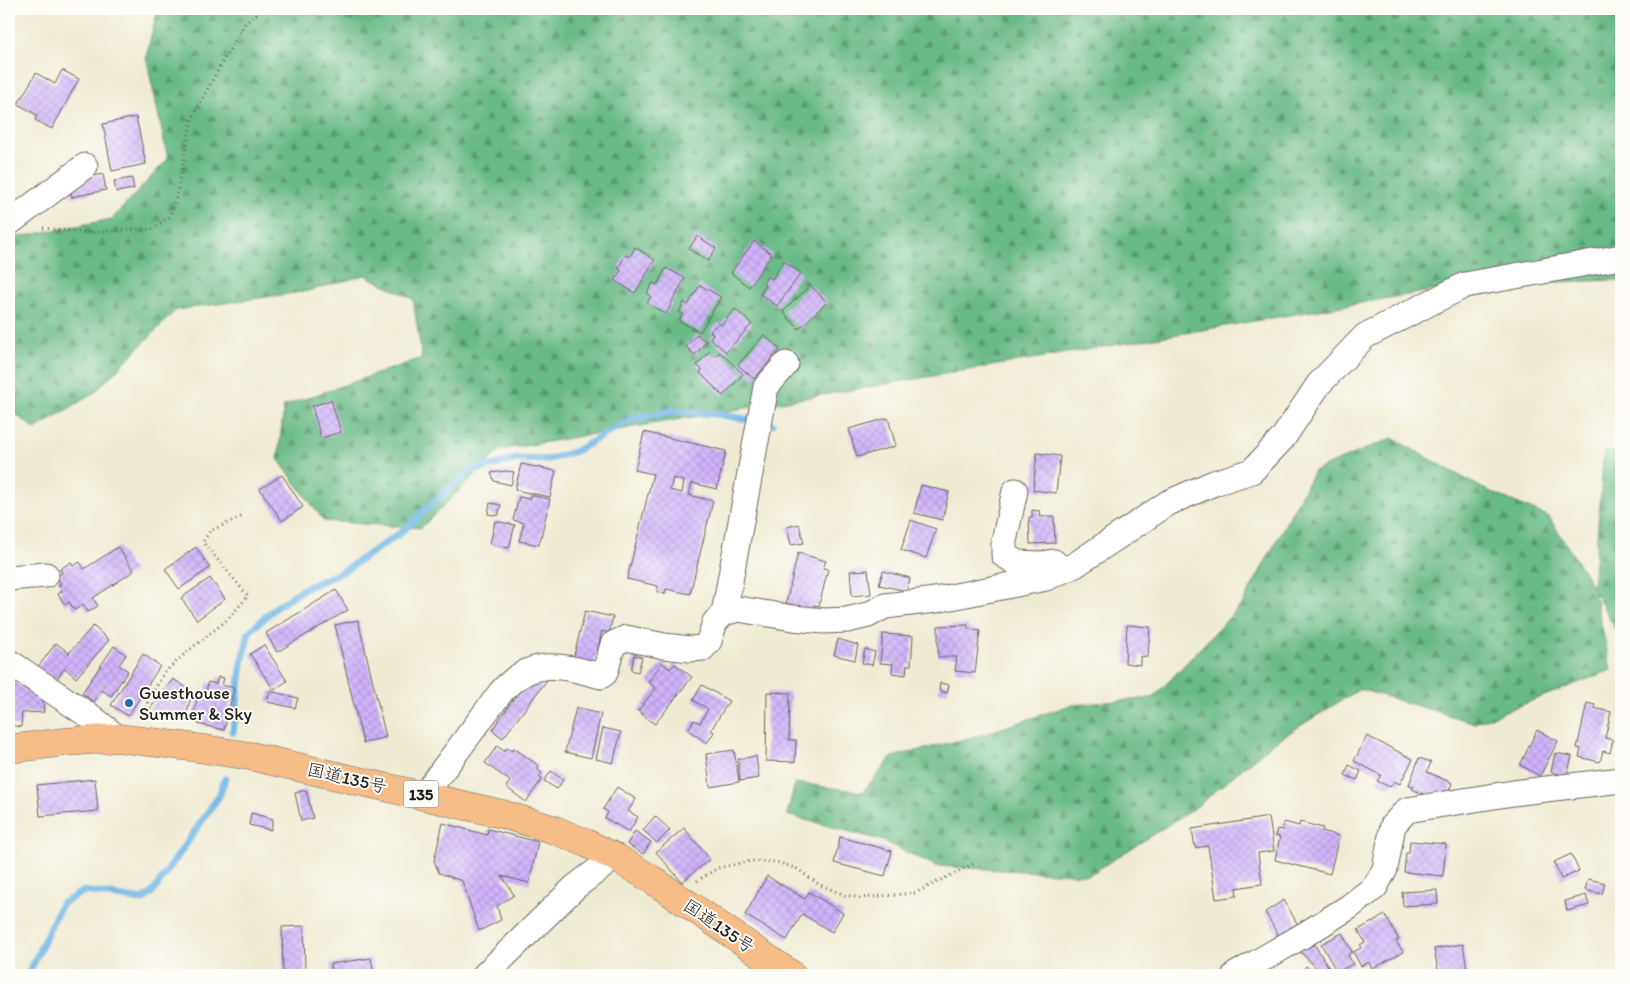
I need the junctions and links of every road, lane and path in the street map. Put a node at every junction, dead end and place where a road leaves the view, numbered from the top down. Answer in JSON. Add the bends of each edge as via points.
{"nodes":[{"id":1,"x":264,"y":9,"type":"edge"},
{"id":2,"x":325,"y":9,"type":"edge"},
{"id":3,"x":390,"y":9,"type":"edge"},
{"id":4,"x":85,"y":166,"type":"dead end"},
{"id":5,"x":9,"y":223,"type":"edge"},
{"id":6,"x":34,"y":228,"type":"dead end"},
{"id":7,"x":1621,"y":257,"type":"edge"},
{"id":8,"x":786,"y":364,"type":"dead end"},
{"id":9,"x":1015,"y":491,"type":"dead end"},
{"id":10,"x":243,"y":516,"type":"dead end"},
{"id":11,"x":1061,"y":571,"type":"junction"},
{"id":12,"x":46,"y":575,"type":"dead end"},
{"id":13,"x":9,"y":578,"type":"edge"},
{"id":14,"x":724,"y":612,"type":"junction"},
{"id":15,"x":9,"y":662,"type":"edge"},
{"id":16,"x":126,"y":739,"type":"junction"},
{"id":17,"x":9,"y":750,"type":"edge"},
{"id":18,"x":1621,"y":780,"type":"edge"},
{"id":19,"x":424,"y":795,"type":"junction"},
{"id":20,"x":615,"y":857,"type":"junction"},
{"id":21,"x":974,"y":864,"type":"dead end"},
{"id":22,"x":681,"y":900,"type":"junction"},
{"id":23,"x":485,"y":975,"type":"edge"},
{"id":24,"x":792,"y":975,"type":"edge"},
{"id":25,"x":1235,"y":975,"type":"edge"}],
"edges":[{"from":1,"to":6,"type":"path","via":[[245,23],[192,119],[169,217],[151,230],[89,233]]},
{"from":2,"to":3,"type":"path","via":[[357,15]]},
{"from":4,"to":5,"type":"street"},
{"from":7,"to":11,"type":"street","via":[[1464,285],[1366,336],[1319,384],[1283,438],[1252,471],[1168,503]]},
{"from":8,"to":14,"type":"street","via":[[766,387]]},
{"from":9,"to":11,"type":"street","via":[[1004,555],[1017,563],[1054,562]]},
{"from":10,"to":16,"type":"path","via":[[210,531],[203,542],[248,596],[227,620],[164,673]]},
{"from":11,"to":14,"type":"street","via":[[1027,582],[936,600],[885,606],[868,615],[847,620],[793,618],[738,608]]},
{"from":12,"to":13,"type":"street"},
{"from":14,"to":19,"type":"street","via":[[715,622],[709,641],[703,648],[664,646],[626,638],[613,644],[605,673],[601,676],[540,667],[512,680]]},
{"from":15,"to":16,"type":"street"},
{"from":16,"to":17,"type":"highway","name":"国道135号","number":"135","via":[[65,742]]},
{"from":16,"to":19,"type":"highway","name":"国道135号","number":"135","via":[[250,756]]},
{"from":18,"to":25,"type":"street","via":[[1407,810],[1393,825],[1385,869],[1375,886],[1349,907]]},
{"from":19,"to":20,"type":"highway","name":"国道135号","number":"135","via":[[555,830]]},
{"from":20,"to":22,"type":"highway","name":"国道135号","number":"135"},
{"from":20,"to":23,"type":"street","via":[[575,887]]},
{"from":21,"to":22,"type":"path","via":[[915,893],[860,898],[820,885],[797,869],[776,862],[751,862],[718,868],[694,882]]},
{"from":22,"to":24,"type":"highway","name":"国道135号","number":"135"}]}
